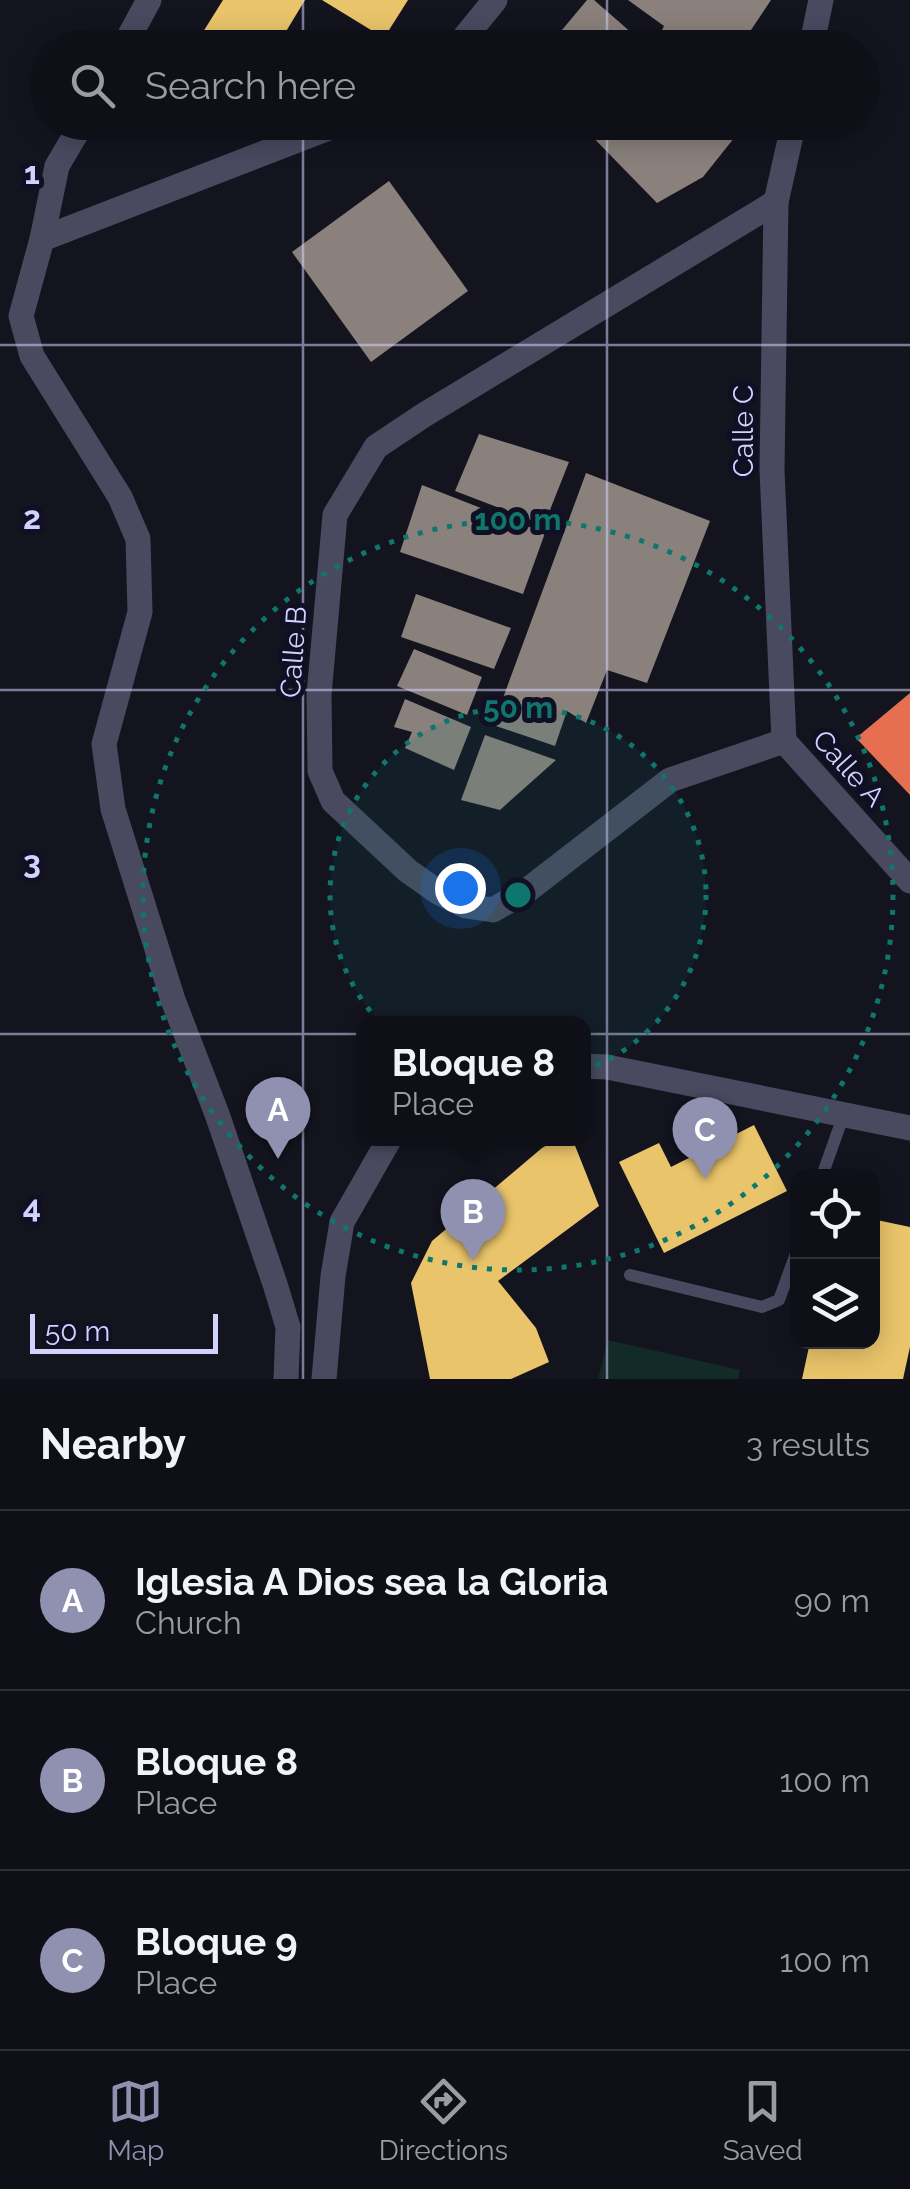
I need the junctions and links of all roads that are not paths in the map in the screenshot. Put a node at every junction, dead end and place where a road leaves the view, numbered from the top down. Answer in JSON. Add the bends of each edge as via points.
{"nodes":[{"id":1,"x":149,"y":0,"type":"edge"},
{"id":2,"x":495,"y":0,"type":"edge"},
{"id":3,"x":822,"y":0,"type":"edge"},
{"id":4,"x":133,"y":30,"type":"edge"},
{"id":5,"x":471,"y":30,"type":"edge"},
{"id":6,"x":815,"y":30,"type":"edge"},
{"id":7,"x":72,"y":140,"type":"edge"},
{"id":8,"x":298,"y":140,"type":"edge"},
{"id":9,"x":790,"y":140,"type":"edge"},
{"id":10,"x":776,"y":202,"type":"junction"},
{"id":11,"x":42,"y":239,"type":"junction"},
{"id":12,"x":784,"y":742,"type":"junction"},
{"id":13,"x":910,"y":880,"type":"edge"},
{"id":14,"x":591,"y":1066,"type":"edge"},
{"id":15,"x":844,"y":1114,"type":"junction"},
{"id":16,"x":910,"y":1128,"type":"edge"},
{"id":17,"x":385,"y":1146,"type":"edge"},
{"id":18,"x":824,"y":1169,"type":"edge"},
{"id":19,"x":794,"y":1259,"type":"edge"},
{"id":20,"x":630,"y":1275,"type":"dead end"},
{"id":21,"x":286,"y":1379,"type":"edge"},
{"id":22,"x":324,"y":1379,"type":"edge"}],
"edges":[{"from":1,"to":4,"type":"street"},
{"from":2,"to":5,"type":"street"},
{"from":3,"to":6,"type":"street"},
{"from":7,"to":11,"type":"street","via":[[57,166]]},
{"from":8,"to":11,"type":"street"},
{"from":9,"to":10,"type":"street","name":"Calle C"},
{"from":10,"to":12,"type":"street","name":"Calle C","via":[[772,470]]},
{"from":10,"to":12,"type":"street","name":"Calle B","via":[[376,447],[335,515],[318,695],[320,772],[332,801],[408,872],[466,906],[493,910],[670,780]]},
{"from":11,"to":21,"type":"street","via":[[21,316],[32,356],[120,496],[138,539],[140,612],[104,744],[113,809],[275,1284],[288,1327]]},
{"from":12,"to":13,"type":"street","name":"Calle A"},
{"from":14,"to":15,"type":"street"},
{"from":15,"to":16,"type":"street"},
{"from":15,"to":18,"type":"lane"},
{"from":17,"to":22,"type":"street","via":[[342,1222]]},
{"from":19,"to":20,"type":"lane","via":[[779,1300],[762,1307]]}]}
